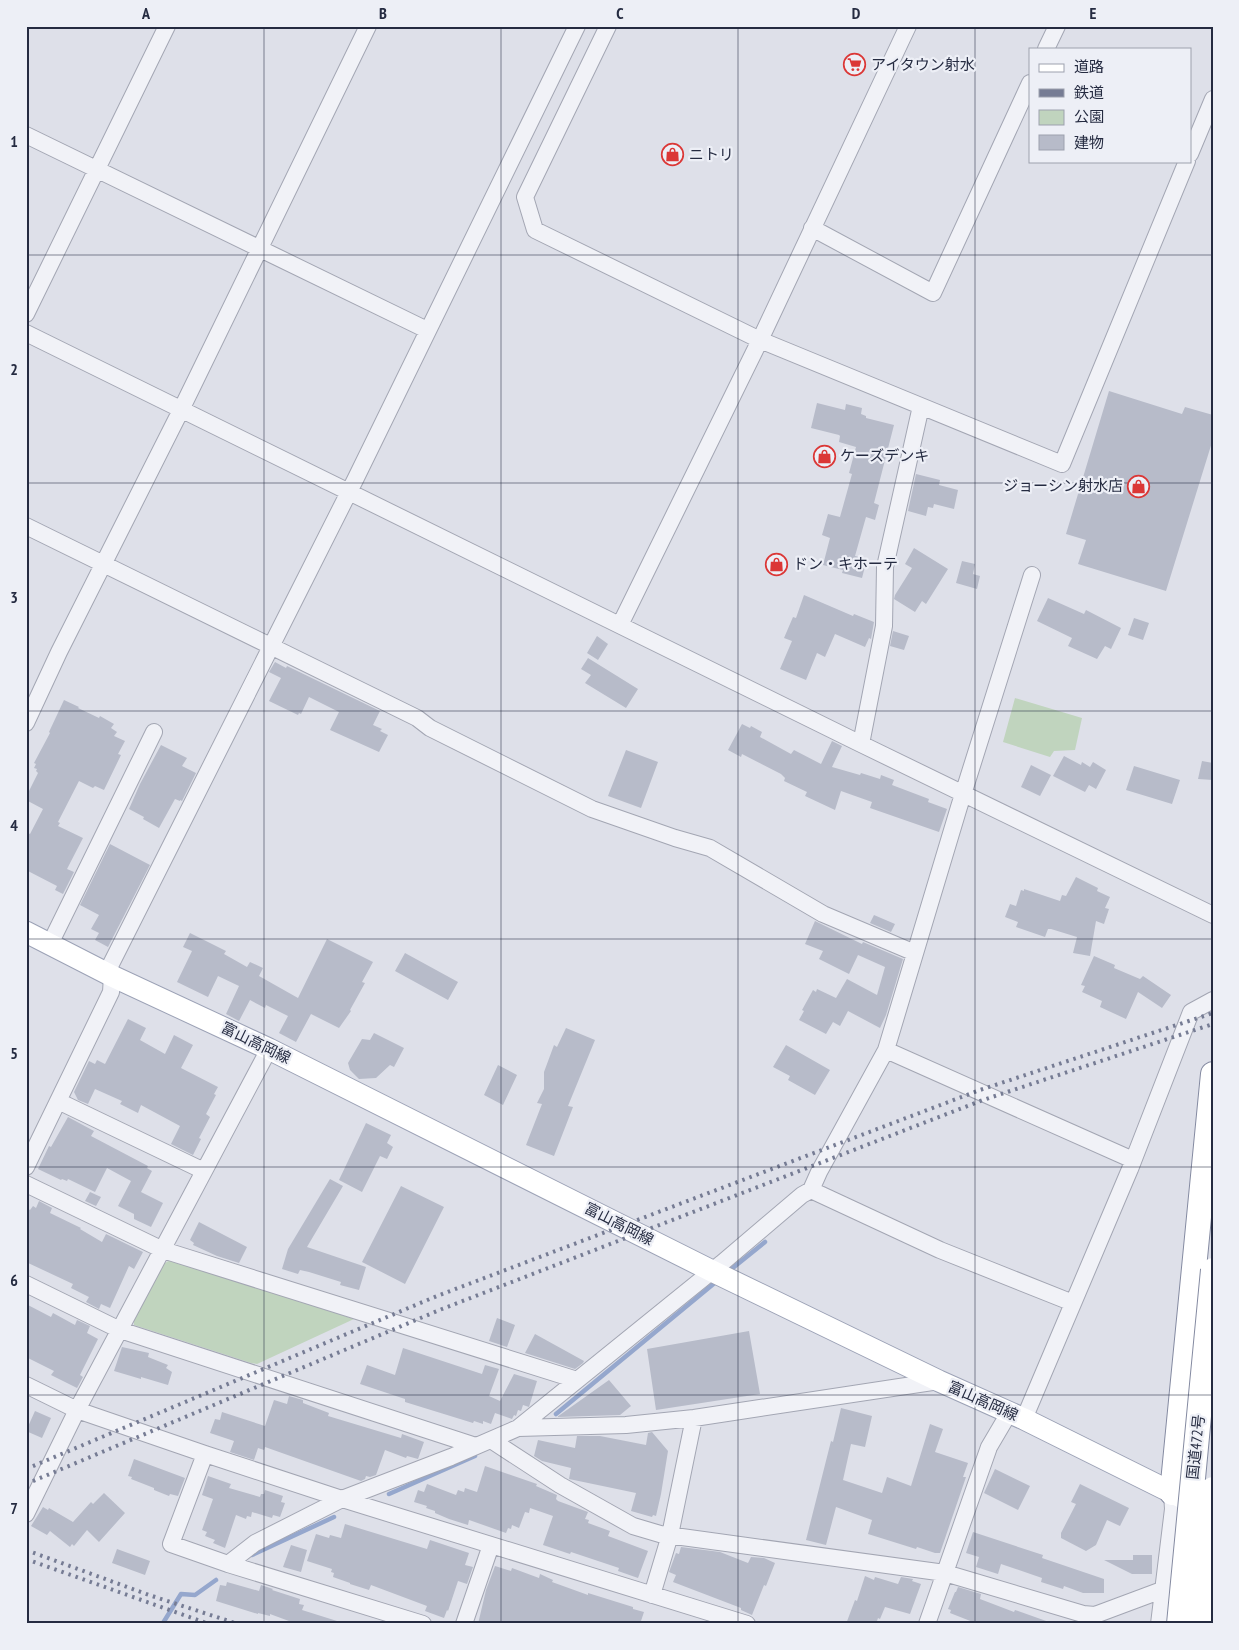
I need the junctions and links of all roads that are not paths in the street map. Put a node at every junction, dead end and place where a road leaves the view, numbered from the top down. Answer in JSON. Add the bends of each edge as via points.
{"nodes":[{"id":1,"x":167,"y":26,"type":"edge"},
{"id":2,"x":368,"y":26,"type":"edge"},
{"id":3,"x":577,"y":26,"type":"edge"},
{"id":4,"x":608,"y":26,"type":"edge"},
{"id":5,"x":908,"y":26,"type":"edge"},
{"id":6,"x":1057,"y":26,"type":"edge"},
{"id":7,"x":1046,"y":48,"type":"edge"},
{"id":8,"x":1029,"y":85,"type":"edge"},
{"id":9,"x":1213,"y":99,"type":"edge"},
{"id":10,"x":26,"y":134,"type":"edge"},
{"id":11,"x":1192,"y":149,"type":"edge"},
{"id":12,"x":1187,"y":162,"type":"edge"},
{"id":13,"x":98,"y":168,"type":"junction"},
{"id":14,"x":812,"y":228,"type":"junction"},
{"id":15,"x":260,"y":248,"type":"junction"},
{"id":16,"x":26,"y":314,"type":"edge"},
{"id":17,"x":427,"y":330,"type":"junction"},
{"id":18,"x":26,"y":333,"type":"edge"},
{"id":19,"x":760,"y":340,"type":"junction"},
{"id":20,"x":921,"y":406,"type":"junction"},
{"id":21,"x":181,"y":410,"type":"junction"},
{"id":22,"x":349,"y":492,"type":"junction"},
{"id":23,"x":26,"y":526,"type":"edge"},
{"id":24,"x":104,"y":563,"type":"junction"},
{"id":25,"x":1032,"y":575,"type":"dead end"},
{"id":26,"x":620,"y":625,"type":"junction"},
{"id":27,"x":271,"y":646,"type":"junction"},
{"id":28,"x":26,"y":723,"type":"edge"},
{"id":29,"x":154,"y":732,"type":"dead end"},
{"id":30,"x":861,"y":744,"type":"junction"},
{"id":31,"x":964,"y":794,"type":"junction"},
{"id":32,"x":1213,"y":916,"type":"edge"},
{"id":33,"x":26,"y":932,"type":"edge"},
{"id":34,"x":50,"y":944,"type":"junction"},
{"id":35,"x":915,"y":953,"type":"junction"},
{"id":36,"x":112,"y":976,"type":"junction"},
{"id":37,"x":1213,"y":1000,"type":"edge"},
{"id":38,"x":269,"y":1049,"type":"junction"},
{"id":39,"x":886,"y":1050,"type":"junction"},
{"id":40,"x":1213,"y":1074,"type":"edge"},
{"id":41,"x":58,"y":1101,"type":"junction"},
{"id":42,"x":1133,"y":1160,"type":"junction"},
{"id":43,"x":26,"y":1168,"type":"edge"},
{"id":44,"x":204,"y":1171,"type":"junction"},
{"id":45,"x":26,"y":1184,"type":"edge"},
{"id":46,"x":811,"y":1190,"type":"junction"},
{"id":47,"x":162,"y":1250,"type":"junction"},
{"id":48,"x":1213,"y":1270,"type":"edge"},
{"id":49,"x":712,"y":1271,"type":"junction"},
{"id":50,"x":26,"y":1284,"type":"edge"},
{"id":51,"x":1073,"y":1303,"type":"junction"},
{"id":52,"x":120,"y":1330,"type":"junction"},
{"id":53,"x":577,"y":1380,"type":"junction"},
{"id":54,"x":939,"y":1381,"type":"junction"},
{"id":55,"x":26,"y":1386,"type":"edge"},
{"id":56,"x":77,"y":1410,"type":"junction"},
{"id":57,"x":1016,"y":1416,"type":"junction"},
{"id":58,"x":694,"y":1418,"type":"junction"},
{"id":59,"x":518,"y":1428,"type":"junction"},
{"id":60,"x":483,"y":1443,"type":"junction"},
{"id":61,"x":204,"y":1454,"type":"junction"},
{"id":62,"x":1213,"y":1489,"type":"edge"},
{"id":63,"x":1172,"y":1493,"type":"junction"},
{"id":64,"x":342,"y":1499,"type":"junction"},
{"id":65,"x":26,"y":1514,"type":"edge"},
{"id":66,"x":1213,"y":1514,"type":"edge"},
{"id":67,"x":670,"y":1535,"type":"junction"},
{"id":68,"x":491,"y":1545,"type":"junction"},
{"id":69,"x":228,"y":1564,"type":"junction"},
{"id":70,"x":945,"y":1573,"type":"junction"},
{"id":71,"x":1162,"y":1590,"type":"junction"},
{"id":72,"x":652,"y":1595,"type":"junction"},
{"id":73,"x":423,"y":1624,"type":"edge"},
{"id":74,"x":464,"y":1624,"type":"edge"},
{"id":75,"x":746,"y":1624,"type":"edge"},
{"id":76,"x":927,"y":1624,"type":"edge"},
{"id":77,"x":1159,"y":1624,"type":"edge"},
{"id":78,"x":1179,"y":1624,"type":"edge"},
{"id":79,"x":1201,"y":1624,"type":"edge"}],
"edges":[{"from":1,"to":13,"type":"street"},
{"from":2,"to":15,"type":"street"},
{"from":3,"to":17,"type":"street"},
{"from":4,"to":19,"type":"street","via":[[525,197],[535,230]]},
{"from":5,"to":14,"type":"street"},
{"from":6,"to":7,"type":"street"},
{"from":8,"to":14,"type":"street","via":[[932,293]]},
{"from":9,"to":11,"type":"street"},
{"from":10,"to":13,"type":"street"},
{"from":12,"to":20,"type":"street","via":[[1062,464]]},
{"from":13,"to":15,"type":"street"},
{"from":13,"to":16,"type":"street"},
{"from":14,"to":19,"type":"street"},
{"from":15,"to":17,"type":"street"},
{"from":15,"to":21,"type":"street"},
{"from":17,"to":22,"type":"street"},
{"from":18,"to":21,"type":"street"},
{"from":19,"to":20,"type":"street"},
{"from":19,"to":26,"type":"street"},
{"from":20,"to":30,"type":"street","via":[[885,567],[884,626]]},
{"from":21,"to":22,"type":"street"},
{"from":21,"to":24,"type":"street"},
{"from":22,"to":26,"type":"street"},
{"from":22,"to":27,"type":"street"},
{"from":23,"to":24,"type":"street"},
{"from":24,"to":27,"type":"street"},
{"from":24,"to":28,"type":"street"},
{"from":25,"to":31,"type":"street"},
{"from":26,"to":30,"type":"street"},
{"from":27,"to":35,"type":"street","via":[[584,805],[710,848],[823,914]]},
{"from":27,"to":36,"type":"street","via":[[110,966]]},
{"from":29,"to":34,"type":"street"},
{"from":30,"to":31,"type":"street"},
{"from":31,"to":32,"type":"street"},
{"from":31,"to":35,"type":"street"},
{"from":33,"to":34,"type":"main road","name":"富山高岡線"},
{"from":34,"to":36,"type":"main road","name":"富山高岡線"},
{"from":35,"to":39,"type":"street"},
{"from":36,"to":38,"type":"main road","name":"富山高岡線"},
{"from":36,"to":41,"type":"street","via":[[111,992]]},
{"from":37,"to":42,"type":"street","via":[[1191,1012]]},
{"from":38,"to":44,"type":"street"},
{"from":38,"to":49,"type":"main road","name":"富山高岡線"},
{"from":39,"to":42,"type":"street"},
{"from":39,"to":46,"type":"street"},
{"from":40,"to":63,"type":"highway"},
{"from":41,"to":43,"type":"street"},
{"from":41,"to":44,"type":"street"},
{"from":42,"to":51,"type":"street"},
{"from":44,"to":47,"type":"street"},
{"from":45,"to":47,"type":"street"},
{"from":46,"to":49,"type":"street"},
{"from":46,"to":51,"type":"street","via":[[940,1250]]},
{"from":47,"to":52,"type":"street"},
{"from":47,"to":53,"type":"street"},
{"from":48,"to":78,"type":"highway","name":"国道472号","bridge":true},
{"from":49,"to":53,"type":"street"},
{"from":49,"to":54,"type":"main road","name":"富山高岡線"},
{"from":50,"to":52,"type":"street"},
{"from":51,"to":57,"type":"street"},
{"from":52,"to":56,"type":"street"},
{"from":52,"to":60,"type":"street"},
{"from":53,"to":59,"type":"street"},
{"from":54,"to":57,"type":"main road","name":"富山高岡線"},
{"from":54,"to":58,"type":"street"},
{"from":55,"to":56,"type":"street"},
{"from":56,"to":61,"type":"street"},
{"from":56,"to":65,"type":"street"},
{"from":57,"to":63,"type":"main road","name":"富山高岡線"},
{"from":57,"to":70,"type":"street","via":[[989,1447]]},
{"from":58,"to":59,"type":"street","via":[[626,1425]]},
{"from":58,"to":67,"type":"street"},
{"from":59,"to":60,"type":"street"},
{"from":60,"to":64,"type":"street"},
{"from":60,"to":67,"type":"street","via":[[633,1526]]},
{"from":61,"to":64,"type":"street"},
{"from":61,"to":69,"type":"street","via":[[171,1544]]},
{"from":62,"to":79,"type":"highway","name":"国道472号","bridge":true},
{"from":63,"to":66,"type":"main road","name":"富山高岡線"},
{"from":63,"to":71,"type":"street","via":[[1173,1509]]},
{"from":64,"to":68,"type":"street"},
{"from":64,"to":69,"type":"street","via":[[255,1543]]},
{"from":67,"to":70,"type":"street"},
{"from":67,"to":72,"type":"street"},
{"from":68,"to":72,"type":"street"},
{"from":68,"to":74,"type":"street"},
{"from":69,"to":73,"type":"street"},
{"from":70,"to":71,"type":"street","via":[[1095,1615]]},
{"from":70,"to":76,"type":"street"},
{"from":71,"to":77,"type":"street"},
{"from":72,"to":75,"type":"street"}]}
